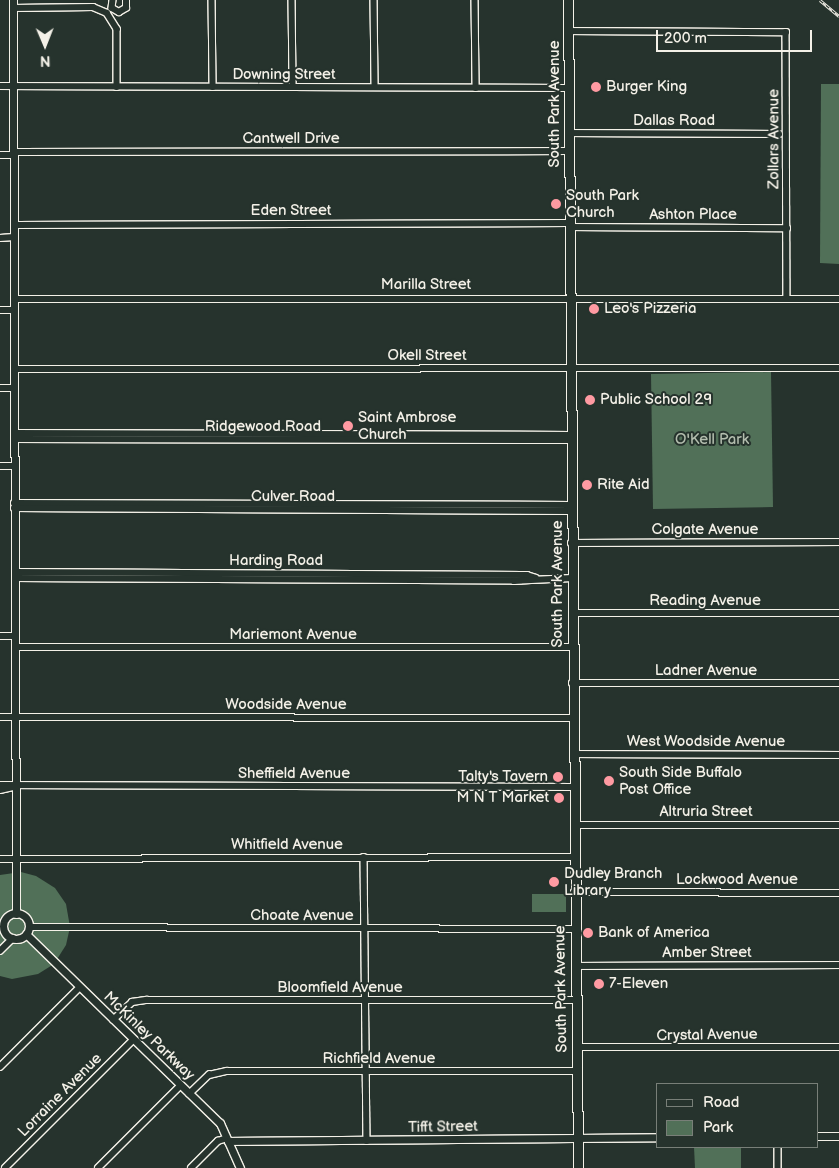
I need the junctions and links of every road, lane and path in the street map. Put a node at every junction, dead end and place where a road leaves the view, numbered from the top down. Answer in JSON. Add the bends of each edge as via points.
{"nodes":[{"id":1,"x":113,"y":0,"type":"edge"},
{"id":2,"x":126,"y":0,"type":"edge"},
{"id":3,"x":212,"y":0,"type":"edge"},
{"id":4,"x":292,"y":0,"type":"edge"},
{"id":5,"x":374,"y":0,"type":"edge"},
{"id":6,"x":475,"y":0,"type":"edge"},
{"id":7,"x":568,"y":0,"type":"edge"},
{"id":8,"x":13,"y":4,"type":"edge"},
{"id":9,"x":112,"y":13,"type":"junction"},
{"id":10,"x":568,"y":31,"type":"junction"},
{"id":11,"x":0,"y":86,"type":"edge"},
{"id":12,"x":14,"y":86,"type":"junction"},
{"id":13,"x":117,"y":87,"type":"junction"},
{"id":14,"x":212,"y":87,"type":"junction"},
{"id":15,"x":293,"y":87,"type":"junction"},
{"id":16,"x":375,"y":87,"type":"junction"},
{"id":17,"x":476,"y":88,"type":"junction"},
{"id":18,"x":568,"y":88,"type":"junction"},
{"id":19,"x":568,"y":133,"type":"junction"},
{"id":20,"x":779,"y":134,"type":"dead end"},
{"id":21,"x":569,"y":152,"type":"junction"},
{"id":22,"x":14,"y":153,"type":"junction"},
{"id":23,"x":0,"y":155,"type":"edge"},
{"id":24,"x":14,"y":225,"type":"junction"},
{"id":25,"x":569,"y":225,"type":"junction"},
{"id":26,"x":787,"y":228,"type":"junction"},
{"id":27,"x":0,"y":238,"type":"edge"},
{"id":28,"x":14,"y":238,"type":"junction"},
{"id":29,"x":570,"y":298,"type":"junction"},
{"id":30,"x":787,"y":298,"type":"junction"},
{"id":31,"x":14,"y":299,"type":"junction"},
{"id":32,"x":839,"y":299,"type":"edge"},
{"id":33,"x":0,"y":310,"type":"edge"},
{"id":34,"x":14,"y":310,"type":"junction"},
{"id":35,"x":570,"y":368,"type":"junction"},
{"id":36,"x":839,"y":368,"type":"edge"},
{"id":37,"x":14,"y":369,"type":"junction"},
{"id":38,"x":0,"y":388,"type":"edge"},
{"id":39,"x":14,"y":388,"type":"junction"},
{"id":40,"x":15,"y":436,"type":"junction"},
{"id":41,"x":571,"y":438,"type":"junction"},
{"id":42,"x":0,"y":466,"type":"edge"},
{"id":43,"x":14,"y":466,"type":"junction"},
{"id":44,"x":14,"y":506,"type":"junction"},
{"id":45,"x":571,"y":508,"type":"junction"},
{"id":46,"x":839,"y":542,"type":"edge"},
{"id":47,"x":571,"y":543,"type":"junction"},
{"id":48,"x":263,"y":573,"type":"junction"},
{"id":49,"x":380,"y":573,"type":"junction"},
{"id":50,"x":15,"y":575,"type":"junction"},
{"id":51,"x":202,"y":576,"type":"junction"},
{"id":52,"x":323,"y":577,"type":"junction"},
{"id":53,"x":441,"y":577,"type":"junction"},
{"id":54,"x":572,"y":578,"type":"junction"},
{"id":55,"x":263,"y":580,"type":"junction"},
{"id":56,"x":380,"y":580,"type":"junction"},
{"id":57,"x":572,"y":613,"type":"junction"},
{"id":58,"x":839,"y":613,"type":"edge"},
{"id":59,"x":0,"y":636,"type":"edge"},
{"id":60,"x":15,"y":636,"type":"junction"},
{"id":61,"x":15,"y":647,"type":"junction"},
{"id":62,"x":572,"y":647,"type":"junction"},
{"id":63,"x":572,"y":683,"type":"junction"},
{"id":64,"x":839,"y":683,"type":"edge"},
{"id":65,"x":0,"y":717,"type":"edge"},
{"id":66,"x":15,"y":718,"type":"junction"},
{"id":67,"x":572,"y":718,"type":"junction"},
{"id":68,"x":573,"y":754,"type":"junction"},
{"id":69,"x":839,"y":755,"type":"edge"},
{"id":70,"x":0,"y":785,"type":"edge"},
{"id":71,"x":14,"y":787,"type":"junction"},
{"id":72,"x":573,"y":787,"type":"junction"},
{"id":73,"x":0,"y":790,"type":"edge"},
{"id":74,"x":573,"y":824,"type":"junction"},
{"id":75,"x":839,"y":824,"type":"edge"},
{"id":76,"x":364,"y":857,"type":"junction"},
{"id":77,"x":574,"y":857,"type":"junction"},
{"id":78,"x":16,"y":858,"type":"junction"},
{"id":79,"x":0,"y":859,"type":"edge"},
{"id":80,"x":574,"y":892,"type":"junction"},
{"id":81,"x":839,"y":892,"type":"edge"},
{"id":82,"x":16,"y":914,"type":"junction"},
{"id":83,"x":2,"y":928,"type":"edge"},
{"id":84,"x":364,"y":928,"type":"junction"},
{"id":85,"x":574,"y":929,"type":"junction"},
{"id":86,"x":27,"y":930,"type":"junction"},
{"id":87,"x":13,"y":938,"type":"junction"},
{"id":88,"x":0,"y":951,"type":"edge"},
{"id":89,"x":839,"y":965,"type":"edge"},
{"id":90,"x":575,"y":966,"type":"junction"},
{"id":91,"x":79,"y":988,"type":"junction"},
{"id":92,"x":366,"y":1000,"type":"junction"},
{"id":93,"x":575,"y":1000,"type":"junction"},
{"id":94,"x":113,"y":1020,"type":"junction"},
{"id":95,"x":133,"y":1040,"type":"junction"},
{"id":96,"x":576,"y":1047,"type":"junction"},
{"id":97,"x":839,"y":1047,"type":"edge"},
{"id":98,"x":0,"y":1066,"type":"edge"},
{"id":99,"x":366,"y":1071,"type":"junction"},
{"id":100,"x":576,"y":1071,"type":"junction"},
{"id":101,"x":180,"y":1085,"type":"junction"},
{"id":102,"x":190,"y":1094,"type":"junction"},
{"id":103,"x":819,"y":1136,"type":"edge"},
{"id":104,"x":839,"y":1136,"type":"edge"},
{"id":105,"x":578,"y":1137,"type":"junction"},
{"id":106,"x":656,"y":1137,"type":"edge"},
{"id":107,"x":228,"y":1140,"type":"junction"},
{"id":108,"x":367,"y":1142,"type":"junction"},
{"id":109,"x":778,"y":1148,"type":"edge"},
{"id":110,"x":5,"y":1168,"type":"edge"},
{"id":111,"x":98,"y":1168,"type":"edge"},
{"id":112,"x":191,"y":1168,"type":"edge"},
{"id":113,"x":240,"y":1168,"type":"edge"},
{"id":114,"x":578,"y":1168,"type":"edge"},
{"id":115,"x":778,"y":1168,"type":"edge"}],
"edges":[{"from":1,"to":9,"type":"street"},
{"from":2,"to":9,"type":"street","via":[[125,10]]},
{"from":3,"to":14,"type":"street"},
{"from":4,"to":15,"type":"street"},
{"from":5,"to":16,"type":"street"},
{"from":6,"to":17,"type":"street"},
{"from":7,"to":10,"type":"main road","name":"South Park Avenue"},
{"from":8,"to":9,"type":"street","via":[[93,7]]},
{"from":8,"to":12,"type":"street"},
{"from":9,"to":13,"type":"street","via":[[117,29]]},
{"from":10,"to":18,"type":"main road","name":"South Park Avenue"},
{"from":10,"to":26,"type":"street","name":"Zollars Avenue","via":[[786,32]]},
{"from":11,"to":12,"type":"street","name":"Downing Street"},
{"from":12,"to":13,"type":"street","name":"Downing Street"},
{"from":12,"to":22,"type":"street"},
{"from":13,"to":14,"type":"street","name":"Downing Street"},
{"from":14,"to":15,"type":"street","name":"Downing Street"},
{"from":15,"to":16,"type":"street","name":"Downing Street"},
{"from":16,"to":17,"type":"street","name":"Downing Street"},
{"from":17,"to":18,"type":"street","name":"Downing Street"},
{"from":18,"to":19,"type":"main road","name":"South Park Avenue"},
{"from":19,"to":20,"type":"street","name":"Dallas Road"},
{"from":19,"to":21,"type":"main road","name":"South Park Avenue"},
{"from":21,"to":22,"type":"street","name":"Cantwell Drive"},
{"from":21,"to":25,"type":"main road","name":"South Park Avenue"},
{"from":22,"to":23,"type":"street","name":"Cantwell Drive"},
{"from":22,"to":24,"type":"street"},
{"from":24,"to":25,"type":"street","name":"Eden Street"},
{"from":24,"to":28,"type":"street"},
{"from":25,"to":26,"type":"street","name":"Ashton Place"},
{"from":25,"to":29,"type":"main road","name":"South Park Avenue"},
{"from":26,"to":30,"type":"street","name":"Zollars Avenue"},
{"from":27,"to":28,"type":"street"},
{"from":28,"to":31,"type":"street"},
{"from":29,"to":30,"type":"street","name":"Marilla Street"},
{"from":29,"to":31,"type":"street","name":"Marilla Street"},
{"from":29,"to":35,"type":"main road","name":"South Park Avenue"},
{"from":30,"to":32,"type":"street","name":"Marilla Street"},
{"from":31,"to":34,"type":"street"},
{"from":33,"to":34,"type":"street"},
{"from":34,"to":37,"type":"street"},
{"from":35,"to":36,"type":"street","name":"Okell Street"},
{"from":35,"to":37,"type":"street","name":"Okell Street"},
{"from":35,"to":41,"type":"main road","name":"South Park Avenue"},
{"from":37,"to":39,"type":"street"},
{"from":38,"to":39,"type":"street"},
{"from":39,"to":40,"type":"street"},
{"from":40,"to":41,"type":"street","name":"Ridgewood Road"},
{"from":40,"to":43,"type":"street"},
{"from":41,"to":45,"type":"main road","name":"South Park Avenue"},
{"from":42,"to":43,"type":"street"},
{"from":43,"to":44,"type":"street"},
{"from":44,"to":45,"type":"street","name":"Culver Road"},
{"from":44,"to":50,"type":"street"},
{"from":45,"to":47,"type":"main road","name":"South Park Avenue"},
{"from":46,"to":47,"type":"street","name":"Colgate Avenue"},
{"from":47,"to":54,"type":"main road","name":"South Park Avenue"},
{"from":48,"to":51,"type":"street","name":"Harding Road"},
{"from":48,"to":52,"type":"street","name":"Harding Road"},
{"from":48,"to":55,"type":"street"},
{"from":49,"to":52,"type":"street","name":"Harding Road"},
{"from":49,"to":53,"type":"street","name":"Harding Road"},
{"from":49,"to":56,"type":"street"},
{"from":50,"to":51,"type":"street","name":"Harding Road"},
{"from":50,"to":60,"type":"street"},
{"from":51,"to":55,"type":"street","name":"Harding Road"},
{"from":52,"to":55,"type":"street","name":"Harding Road"},
{"from":52,"to":56,"type":"street","name":"Harding Road"},
{"from":53,"to":54,"type":"street","name":"Harding Road","via":[[527,575]]},
{"from":53,"to":56,"type":"street","name":"Harding Road"},
{"from":54,"to":57,"type":"main road","name":"South Park Avenue"},
{"from":57,"to":58,"type":"street","name":"Reading Avenue"},
{"from":57,"to":62,"type":"main road","name":"South Park Avenue"},
{"from":59,"to":60,"type":"street"},
{"from":60,"to":61,"type":"street"},
{"from":61,"to":62,"type":"street","name":"Mariemont Avenue"},
{"from":61,"to":66,"type":"street"},
{"from":62,"to":63,"type":"main road","name":"South Park Avenue"},
{"from":63,"to":64,"type":"street","name":"Ladner Avenue"},
{"from":63,"to":67,"type":"main road","name":"South Park Avenue"},
{"from":65,"to":66,"type":"street","name":"Woodside Avenue"},
{"from":66,"to":67,"type":"street","name":"Woodside Avenue"},
{"from":66,"to":71,"type":"street"},
{"from":67,"to":68,"type":"main road","name":"South Park Avenue"},
{"from":68,"to":69,"type":"street","name":"West Woodside Avenue"},
{"from":68,"to":72,"type":"main road","name":"South Park Avenue"},
{"from":70,"to":71,"type":"street"},
{"from":71,"to":72,"type":"street","name":"Sheffield Avenue"},
{"from":71,"to":73,"type":"street"},
{"from":71,"to":78,"type":"street"},
{"from":72,"to":74,"type":"main road","name":"South Park Avenue"},
{"from":74,"to":75,"type":"street","name":"Altruria Street"},
{"from":74,"to":77,"type":"main road","name":"South Park Avenue"},
{"from":76,"to":77,"type":"street","name":"Whitfield Avenue"},
{"from":76,"to":78,"type":"street","name":"Whitfield Avenue"},
{"from":76,"to":84,"type":"street"},
{"from":77,"to":80,"type":"main road","name":"South Park Avenue"},
{"from":78,"to":79,"type":"street","name":"Whitfield Avenue"},
{"from":78,"to":82,"type":"street"},
{"from":80,"to":81,"type":"street","name":"Lockwood Avenue"},
{"from":80,"to":85,"type":"main road","name":"South Park Avenue"},
{"from":82,"to":83,"type":"street","via":[[6,918]]},
{"from":82,"to":86,"type":"street","via":[[25,917]]},
{"from":83,"to":87,"type":"street"},
{"from":84,"to":85,"type":"street","name":"Choate Avenue"},
{"from":84,"to":86,"type":"street","name":"Choate Avenue"},
{"from":84,"to":92,"type":"street"},
{"from":85,"to":90,"type":"main road","name":"South Park Avenue"},
{"from":86,"to":87,"type":"street"},
{"from":86,"to":91,"type":"street","name":"McKinley Parkway"},
{"from":87,"to":88,"type":"street"},
{"from":89,"to":90,"type":"street","name":"Amber Street"},
{"from":90,"to":93,"type":"main road","name":"South Park Avenue"},
{"from":91,"to":94,"type":"street","name":"McKinley Parkway"},
{"from":91,"to":98,"type":"street"},
{"from":92,"to":93,"type":"street","name":"Bloomfield Avenue"},
{"from":92,"to":94,"type":"street","name":"Bloomfield Avenue","via":[[142,1000],[126,1006]]},
{"from":92,"to":99,"type":"street"},
{"from":93,"to":96,"type":"main road","name":"South Park Avenue"},
{"from":94,"to":95,"type":"street","name":"McKinley Parkway"},
{"from":95,"to":101,"type":"street","name":"McKinley Parkway"},
{"from":95,"to":110,"type":"street","name":"Lorraine Avenue"},
{"from":96,"to":97,"type":"street","name":"Crystal Avenue"},
{"from":96,"to":100,"type":"main road","name":"South Park Avenue"},
{"from":99,"to":100,"type":"street","name":"Richfield Avenue"},
{"from":99,"to":102,"type":"street","name":"Richfield Avenue","via":[[217,1072]]},
{"from":99,"to":108,"type":"street"},
{"from":100,"to":105,"type":"main road","name":"South Park Avenue"},
{"from":101,"to":102,"type":"street","name":"McKinley Parkway"},
{"from":101,"to":111,"type":"street"},
{"from":102,"to":107,"type":"street","name":"McKinley Parkway","via":[[220,1123]]},
{"from":103,"to":104,"type":"street"},
{"from":105,"to":106,"type":"street","name":"Tifft Street"},
{"from":105,"to":108,"type":"street","name":"Tifft Street"},
{"from":105,"to":114,"type":"main road","name":"South Park Avenue"},
{"from":107,"to":108,"type":"street","name":"Tifft Street"},
{"from":107,"to":112,"type":"street","via":[[218,1141]]},
{"from":107,"to":113,"type":"street","name":"McKinley Parkway"},
{"from":109,"to":115,"type":"street"}]}
